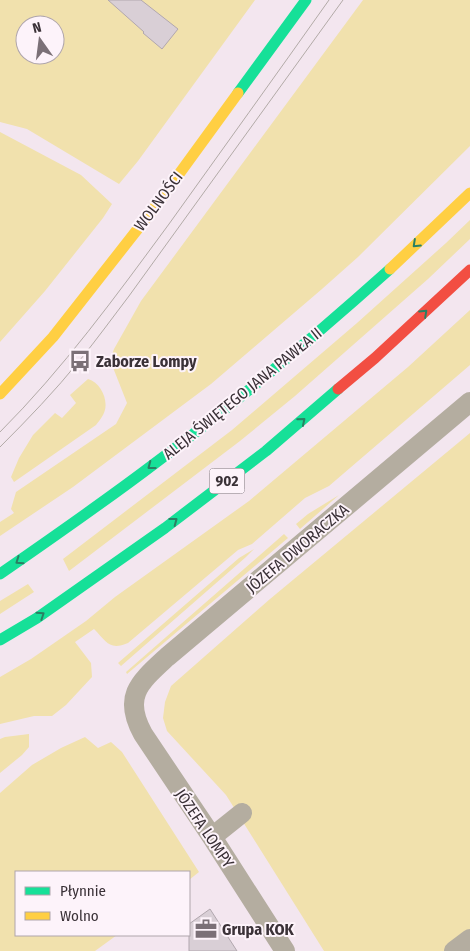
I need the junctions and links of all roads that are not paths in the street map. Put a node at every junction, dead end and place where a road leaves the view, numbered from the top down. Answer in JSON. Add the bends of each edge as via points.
{"nodes":[{"id":1,"x":306,"y":0,"type":"edge"},
{"id":2,"x":470,"y":193,"type":"edge"},
{"id":3,"x":470,"y":270,"type":"edge"},
{"id":4,"x":0,"y":394,"type":"edge"},
{"id":5,"x":470,"y":402,"type":"edge"},
{"id":6,"x":0,"y":574,"type":"edge"},
{"id":7,"x":0,"y":640,"type":"edge"},
{"id":8,"x":133,"y":702,"type":"joint"},
{"id":9,"x":242,"y":813,"type":"dead end"},
{"id":10,"x":212,"y":837,"type":"junction"},
{"id":11,"x":470,"y":939,"type":"edge"},
{"id":12,"x":286,"y":951,"type":"edge"},
{"id":13,"x":454,"y":951,"type":"edge"}],
"edges":[{"from":1,"to":4,"type":"main road","name":"WOLNOŚCI","via":[[149,215],[53,337]]},
{"from":2,"to":6,"type":"main road","name":"ALEJA ŚWIĘTEGO JANA PAWŁA II","one_way":true,"via":[[312,338],[212,420]]},
{"from":7,"to":3,"type":"main road","number":"902","one_way":true,"via":[[37,618],[165,528],[266,451],[375,358]]},
{"from":5,"to":8,"type":"street","name":"JÓZEFA DWORACZKA","via":[[167,657],[145,679]]},
{"from":8,"to":10,"type":"street","name":"JÓZEFA LOMPY","via":[[135,717],[143,734]]},
{"from":9,"to":10,"type":"street"},
{"from":10,"to":12,"type":"street","name":"JÓZEFA LOMPY"},
{"from":11,"to":13,"type":"street"}]}
